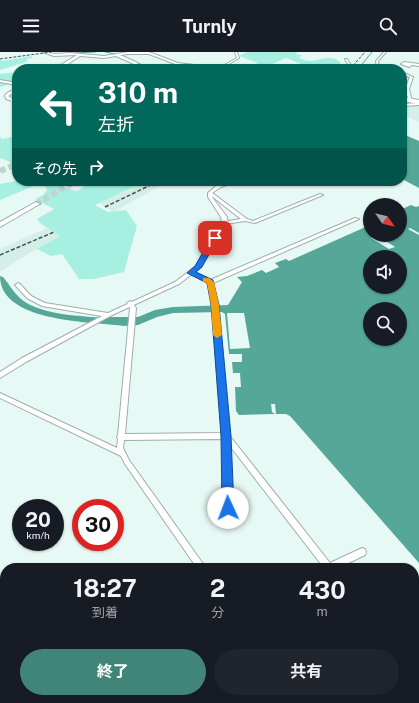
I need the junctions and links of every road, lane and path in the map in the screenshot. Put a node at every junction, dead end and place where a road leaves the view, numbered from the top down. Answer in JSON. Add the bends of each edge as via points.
{"nodes":[{"id":1,"x":44,"y":52,"type":"edge"},
{"id":2,"x":148,"y":52,"type":"edge"},
{"id":3,"x":236,"y":52,"type":"edge"},
{"id":4,"x":385,"y":52,"type":"edge"},
{"id":5,"x":79,"y":55,"type":"junction"},
{"id":6,"x":117,"y":55,"type":"junction"},
{"id":7,"x":346,"y":60,"type":"dead end"},
{"id":8,"x":67,"y":64,"type":"edge"},
{"id":9,"x":137,"y":64,"type":"edge"},
{"id":10,"x":178,"y":64,"type":"edge"},
{"id":11,"x":227,"y":64,"type":"edge"},
{"id":12,"x":349,"y":64,"type":"edge"},
{"id":13,"x":377,"y":64,"type":"edge"},
{"id":14,"x":411,"y":64,"type":"dead end"},
{"id":15,"x":419,"y":65,"type":"edge"},
{"id":16,"x":407,"y":75,"type":"edge"},
{"id":17,"x":0,"y":81,"type":"edge"},
{"id":18,"x":12,"y":83,"type":"edge"},
{"id":19,"x":407,"y":89,"type":"edge"},
{"id":20,"x":407,"y":89,"type":"edge"},
{"id":21,"x":12,"y":92,"type":"edge"},
{"id":22,"x":12,"y":100,"type":"edge"},
{"id":23,"x":407,"y":101,"type":"edge"},
{"id":24,"x":410,"y":102,"type":"junction"},
{"id":25,"x":407,"y":103,"type":"edge"},
{"id":26,"x":419,"y":103,"type":"edge"},
{"id":27,"x":407,"y":104,"type":"edge"},
{"id":28,"x":219,"y":186,"type":"edge"},
{"id":29,"x":210,"y":193,"type":"junction"},
{"id":30,"x":321,"y":195,"type":"dead end"},
{"id":31,"x":36,"y":204,"type":"tunnel mouth"},
{"id":32,"x":357,"y":219,"type":"dead end"},
{"id":33,"x":245,"y":220,"type":"junction"},
{"id":34,"x":225,"y":223,"type":"junction"},
{"id":35,"x":0,"y":225,"type":"edge"},
{"id":36,"x":191,"y":273,"type":"junction"},
{"id":37,"x":210,"y":282,"type":"junction"},
{"id":38,"x":18,"y":285,"type":"dead end"},
{"id":39,"x":130,"y":303,"type":"junction"},
{"id":40,"x":106,"y":316,"type":"junction"},
{"id":41,"x":0,"y":375,"type":"edge"},
{"id":42,"x":0,"y":395,"type":"edge"},
{"id":43,"x":226,"y":436,"type":"junction"},
{"id":44,"x":120,"y":437,"type":"junction"},
{"id":45,"x":123,"y":454,"type":"junction"},
{"id":46,"x":228,"y":522,"type":"dead end"},
{"id":47,"x":362,"y":552,"type":"dead end"},
{"id":48,"x":196,"y":563,"type":"edge"},
{"id":49,"x":325,"y":563,"type":"edge"},
{"id":50,"x":339,"y":563,"type":"edge"}],
"edges":[{"from":1,"to":5,"type":"street","via":[[54,55]]},
{"from":2,"to":6,"type":"street"},
{"from":2,"to":10,"type":"street"},
{"from":3,"to":11,"type":"street","via":[[238,58]]},
{"from":4,"to":13,"type":"street"},
{"from":5,"to":6,"type":"street"},
{"from":5,"to":8,"type":"street"},
{"from":6,"to":9,"type":"street"},
{"from":7,"to":12,"type":"street"},
{"from":14,"to":15,"type":"street"},
{"from":16,"to":19,"type":"street","via":[[412,77]]},
{"from":17,"to":18,"type":"street"},
{"from":20,"to":24,"type":"street"},
{"from":21,"to":22,"type":"street","bridge":true,"via":[[6,96]]},
{"from":23,"to":24,"type":"highway"},
{"from":24,"to":25,"type":"street"},
{"from":24,"to":26,"type":"highway"},
{"from":26,"to":27,"type":"street"},
{"from":28,"to":29,"type":"street"},
{"from":29,"to":33,"type":"street"},
{"from":29,"to":34,"type":"street"},
{"from":30,"to":33,"type":"street","via":[[254,222]]},
{"from":31,"to":35,"type":"highway"},
{"from":32,"to":37,"type":"street"},
{"from":33,"to":34,"type":"street"},
{"from":34,"to":36,"type":"street","via":[[198,267]]},
{"from":36,"to":37,"type":"street"},
{"from":36,"to":39,"type":"street","via":[[178,283]]},
{"from":37,"to":43,"type":"street","via":[[215,305]]},
{"from":38,"to":40,"type":"street","via":[[29,297],[44,305]]},
{"from":39,"to":40,"type":"street"},
{"from":39,"to":44,"type":"street","via":[[133,308]]},
{"from":40,"to":41,"type":"street"},
{"from":42,"to":45,"type":"street"},
{"from":43,"to":44,"type":"street"},
{"from":43,"to":46,"type":"street"},
{"from":43,"to":49,"type":"street"},
{"from":44,"to":45,"type":"street"},
{"from":45,"to":48,"type":"street"},
{"from":47,"to":50,"type":"street"}]}
